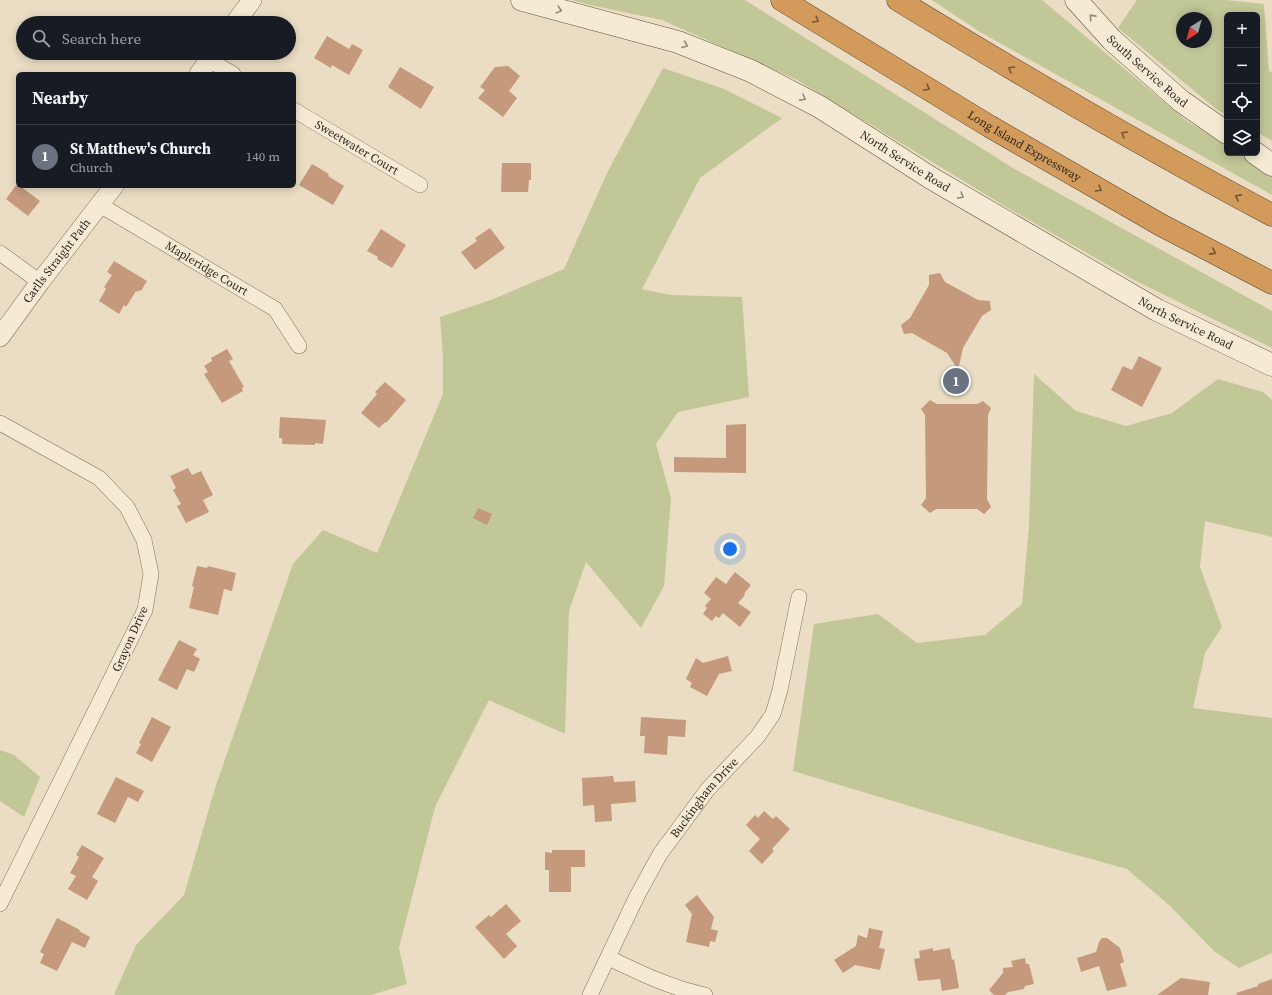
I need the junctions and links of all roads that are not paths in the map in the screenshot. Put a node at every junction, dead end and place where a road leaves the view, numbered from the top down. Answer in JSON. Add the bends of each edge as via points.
{"nodes":[{"id":1,"x":252,"y":0,"type":"edge"},
{"id":2,"x":522,"y":0,"type":"edge"},
{"id":3,"x":782,"y":0,"type":"edge"},
{"id":4,"x":898,"y":0,"type":"edge"},
{"id":5,"x":1076,"y":0,"type":"edge"},
{"id":6,"x":240,"y":16,"type":"edge"},
{"id":7,"x":207,"y":62,"type":"edge"},
{"id":8,"x":229,"y":72,"type":"edge"},
{"id":9,"x":296,"y":111,"type":"edge"},
{"id":10,"x":1224,"y":132,"type":"edge"},
{"id":11,"x":1260,"y":156,"type":"edge"},
{"id":12,"x":1272,"y":164,"type":"edge"},
{"id":13,"x":420,"y":185,"type":"dead end"},
{"id":14,"x":113,"y":188,"type":"edge"},
{"id":15,"x":100,"y":205,"type":"junction"},
{"id":16,"x":1272,"y":215,"type":"edge"},
{"id":17,"x":0,"y":253,"type":"edge"},
{"id":18,"x":40,"y":282,"type":"junction"},
{"id":19,"x":1272,"y":283,"type":"edge"},
{"id":20,"x":0,"y":337,"type":"edge"},
{"id":21,"x":299,"y":346,"type":"dead end"},
{"id":22,"x":1272,"y":365,"type":"edge"},
{"id":23,"x":0,"y":423,"type":"edge"},
{"id":24,"x":799,"y":596,"type":"dead end"},
{"id":25,"x":0,"y":904,"type":"edge"},
{"id":26,"x":608,"y":958,"type":"junction"},
{"id":27,"x":590,"y":995,"type":"edge"},
{"id":28,"x":705,"y":995,"type":"edge"}],
"edges":[{"from":1,"to":6,"type":"street"},
{"from":2,"to":22,"type":"main road","name":"North Service Road","one_way":true,"via":[[678,42],[751,71],[820,107],[931,178],[1157,310]]},
{"from":3,"to":19,"type":"highway","name":"Long Island Expressway","one_way":true,"via":[[996,130],[1161,225]]},
{"from":16,"to":4,"type":"highway","one_way":true,"via":[[1190,172],[1019,74]]},
{"from":10,"to":5,"type":"main road","name":"South Service Road","one_way":true,"via":[[1180,101],[1112,40]]},
{"from":7,"to":8,"type":"street"},
{"from":9,"to":13,"type":"street","name":"Sweetwater Court"},
{"from":11,"to":12,"type":"main road"},
{"from":14,"to":15,"type":"street","name":"Carlls Straight Path"},
{"from":15,"to":18,"type":"street","name":"Carlls Straight Path"},
{"from":15,"to":21,"type":"street","name":"Mapleridge Court","via":[[275,309]]},
{"from":17,"to":18,"type":"street"},
{"from":18,"to":20,"type":"street","name":"Carlls Straight Path"},
{"from":23,"to":25,"type":"street","name":"Grayon Drive","via":[[99,478],[127,507],[144,540],[151,574],[145,610]]},
{"from":24,"to":26,"type":"street","name":"Buckingham Drive","via":[[773,714],[758,736],[708,789],[660,854],[636,896]]},
{"from":26,"to":27,"type":"street","name":"Buckingham Drive"},
{"from":26,"to":28,"type":"street","via":[[646,976],[689,992]]}]}
